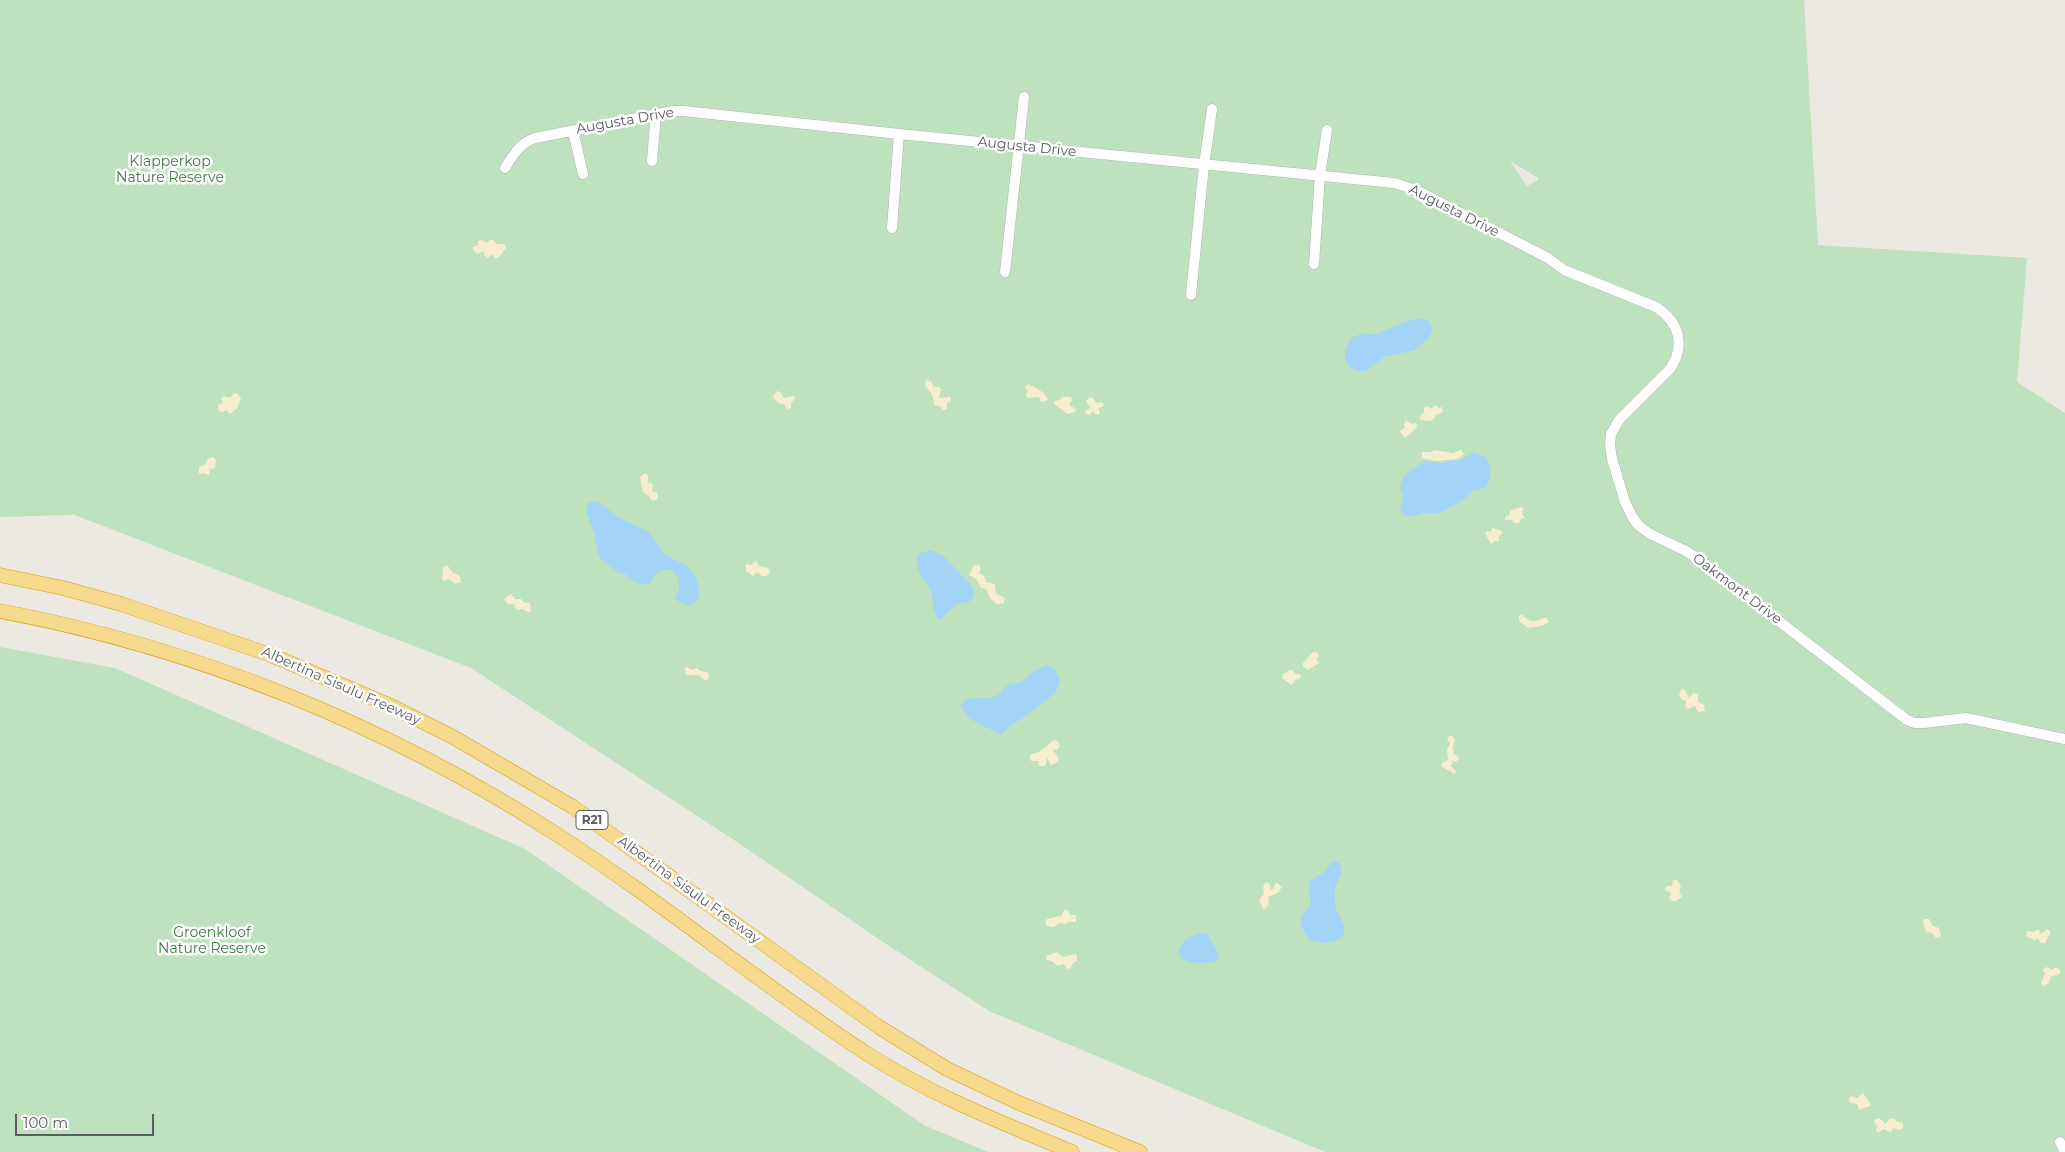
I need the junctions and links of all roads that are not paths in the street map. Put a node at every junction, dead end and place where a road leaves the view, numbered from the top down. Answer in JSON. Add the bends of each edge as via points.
{"nodes":[{"id":1,"x":1024,"y":97,"type":"dead end"},
{"id":2,"x":1212,"y":109,"type":"dead end"},
{"id":3,"x":656,"y":114,"type":"junction"},
{"id":4,"x":1326,"y":130,"type":"dead end"},
{"id":5,"x":573,"y":131,"type":"junction"},
{"id":6,"x":899,"y":134,"type":"junction"},
{"id":7,"x":1018,"y":145,"type":"junction"},
{"id":8,"x":652,"y":161,"type":"dead end"},
{"id":9,"x":1204,"y":165,"type":"junction"},
{"id":10,"x":505,"y":168,"type":"dead end"},
{"id":11,"x":583,"y":174,"type":"dead end"},
{"id":12,"x":1320,"y":175,"type":"junction"},
{"id":13,"x":892,"y":228,"type":"dead end"},
{"id":14,"x":1548,"y":258,"type":"joint"},
{"id":15,"x":1314,"y":264,"type":"dead end"},
{"id":16,"x":1005,"y":272,"type":"dead end"},
{"id":17,"x":1191,"y":295,"type":"dead end"},
{"id":18,"x":0,"y":575,"type":"edge"},
{"id":19,"x":0,"y":611,"type":"edge"},
{"id":20,"x":2065,"y":739,"type":"edge"},
{"id":21,"x":1072,"y":1152,"type":"edge"},
{"id":22,"x":1140,"y":1152,"type":"edge"}],
"edges":[{"from":1,"to":7,"type":"street"},
{"from":2,"to":9,"type":"street"},
{"from":3,"to":5,"type":"street","name":"Augusta Drive"},
{"from":3,"to":6,"type":"street","name":"Augusta Drive","via":[[694,111]]},
{"from":3,"to":8,"type":"street"},
{"from":4,"to":12,"type":"street"},
{"from":5,"to":10,"type":"street","name":"Augusta Drive","via":[[529,140]]},
{"from":5,"to":11,"type":"street"},
{"from":6,"to":7,"type":"street","name":"Augusta Drive"},
{"from":6,"to":13,"type":"street"},
{"from":7,"to":9,"type":"street","name":"Augusta Drive"},
{"from":7,"to":16,"type":"street"},
{"from":9,"to":12,"type":"street","name":"Augusta Drive"},
{"from":9,"to":17,"type":"street"},
{"from":12,"to":14,"type":"street","name":"Augusta Drive","via":[[1405,186]]},
{"from":12,"to":15,"type":"street"},
{"from":14,"to":20,"type":"street","name":"Oakmont Drive","via":[[1564,270],[1656,306],[1670,317],[1678,333],[1678,352],[1674,363],[1619,420],[1610,438],[1621,490],[1638,525],[1706,564],[1906,720],[1920,724],[1966,718]]},
{"from":18,"to":22,"type":"highway","name":"Albertina Sisulu Freeway","number":"R21","via":[[120,604],[272,654],[391,706],[573,807],[879,1027],[947,1069],[1019,1103]]},
{"from":19,"to":21,"type":"highway","number":"R21","via":[[117,639],[198,663],[323,710],[447,769],[564,839],[870,1056],[933,1091]]}]}
